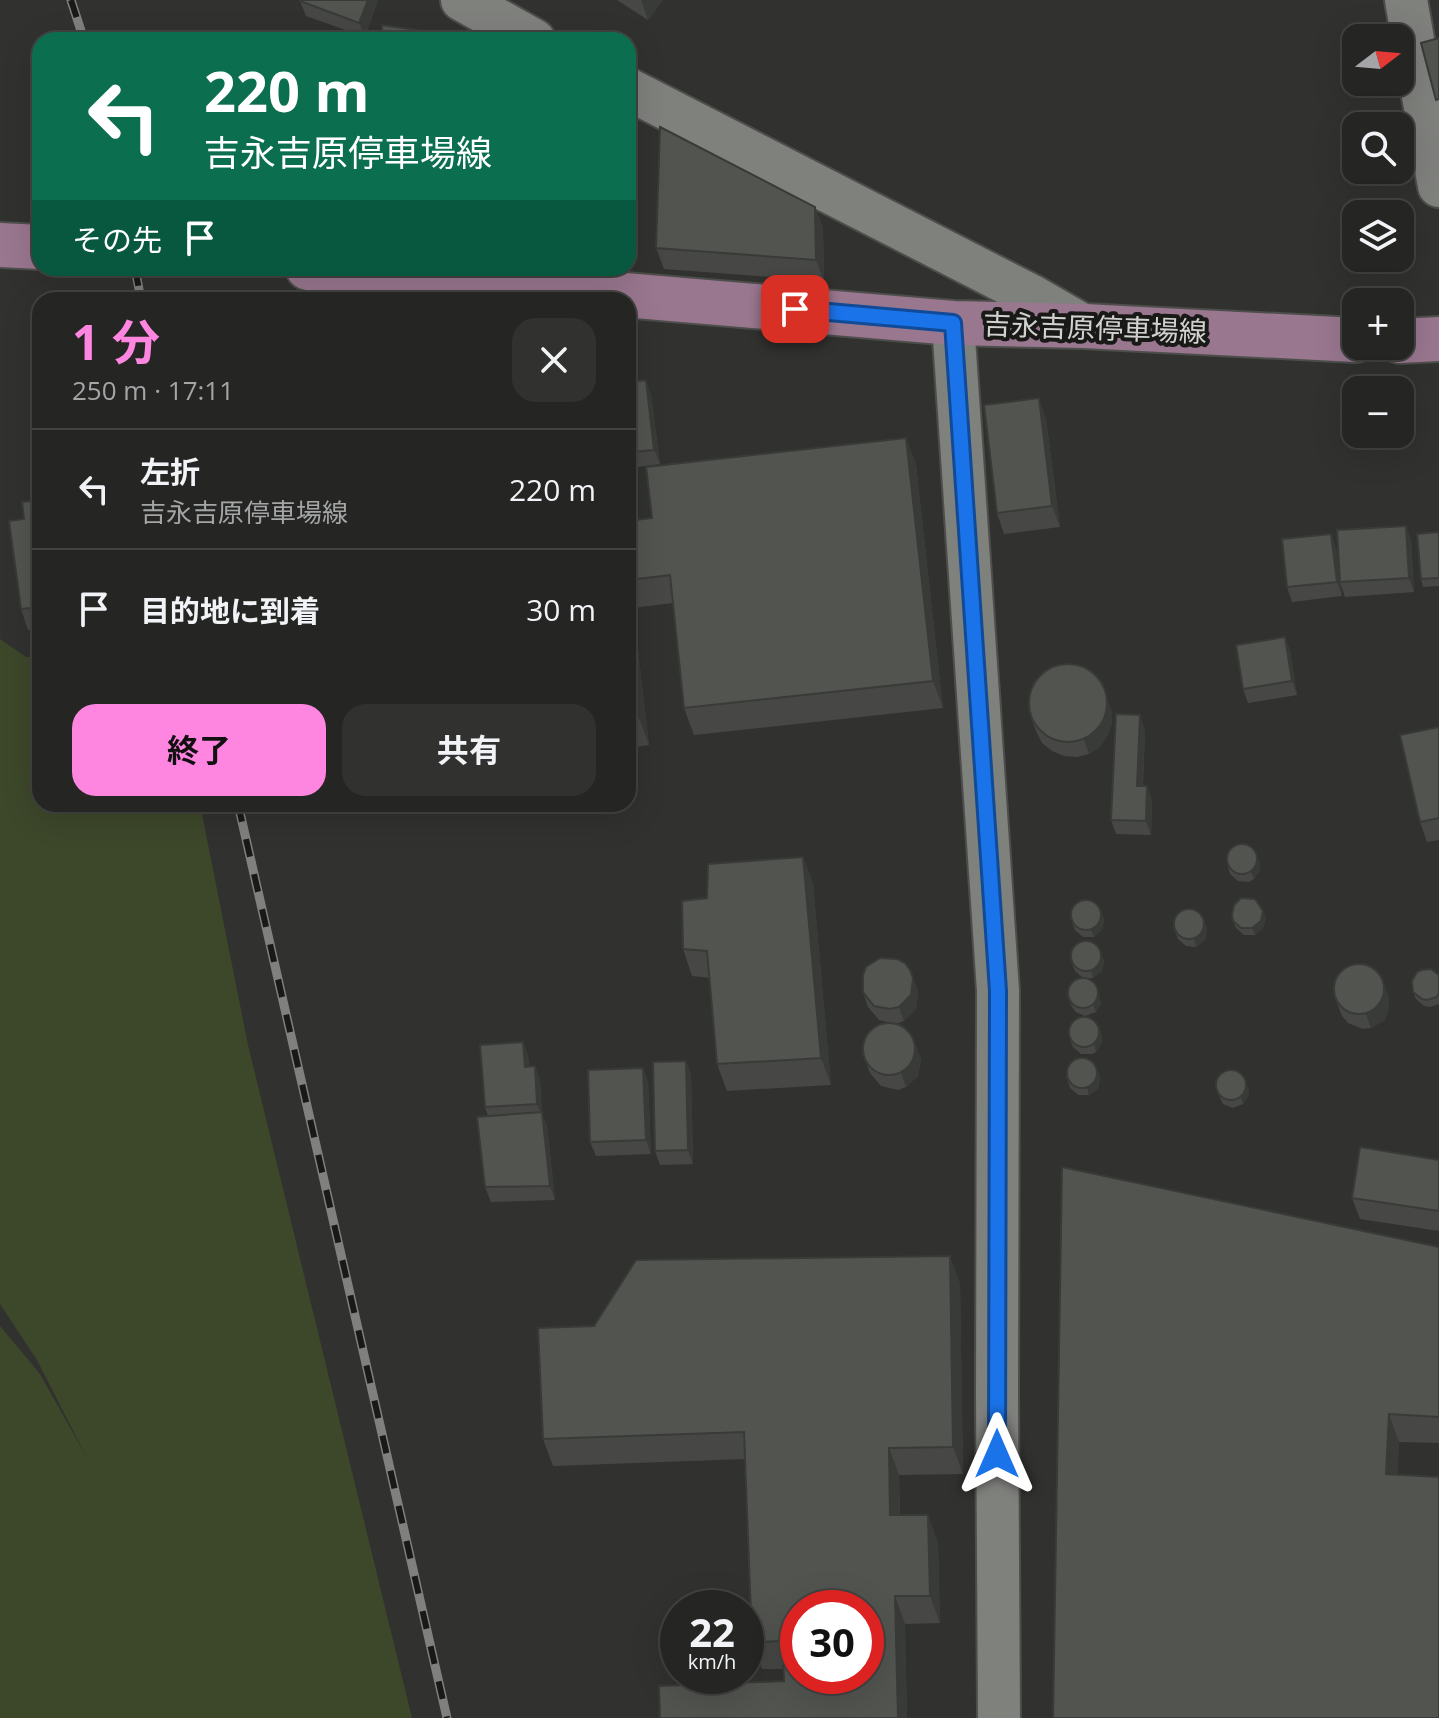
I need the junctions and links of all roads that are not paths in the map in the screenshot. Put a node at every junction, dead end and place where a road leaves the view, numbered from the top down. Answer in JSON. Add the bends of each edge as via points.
{"nodes":[{"id":1,"x":462,"y":0,"type":"edge"},
{"id":2,"x":1406,"y":0,"type":"edge"},
{"id":3,"x":520,"y":32,"type":"edge"},
{"id":4,"x":636,"y":93,"type":"edge"},
{"id":5,"x":1439,"y":186,"type":"edge"},
{"id":6,"x":0,"y":245,"type":"edge"},
{"id":7,"x":32,"y":247,"type":"edge"},
{"id":8,"x":402,"y":276,"type":"edge"},
{"id":9,"x":589,"y":292,"type":"edge"},
{"id":10,"x":636,"y":296,"type":"edge"},
{"id":11,"x":953,"y":323,"type":"junction"},
{"id":12,"x":1084,"y":326,"type":"junction"},
{"id":13,"x":1342,"y":339,"type":"edge"},
{"id":14,"x":1439,"y":339,"type":"edge"},
{"id":15,"x":1414,"y":340,"type":"edge"},
{"id":16,"x":999,"y":1718,"type":"edge"}],
"edges":[{"from":1,"to":3,"type":"street"},
{"from":2,"to":5,"type":"street"},
{"from":4,"to":12,"type":"street"},
{"from":6,"to":7,"type":"main road"},
{"from":8,"to":9,"type":"main road","name":"吉永吉原停車場線"},
{"from":10,"to":11,"type":"main road","name":"吉永吉原停車場線"},
{"from":11,"to":12,"type":"main road","name":"吉永吉原停車場線"},
{"from":11,"to":16,"type":"street","via":[[998,991]]},
{"from":12,"to":13,"type":"main road","name":"吉永吉原停車場線"},
{"from":14,"to":15,"type":"main road"}]}
